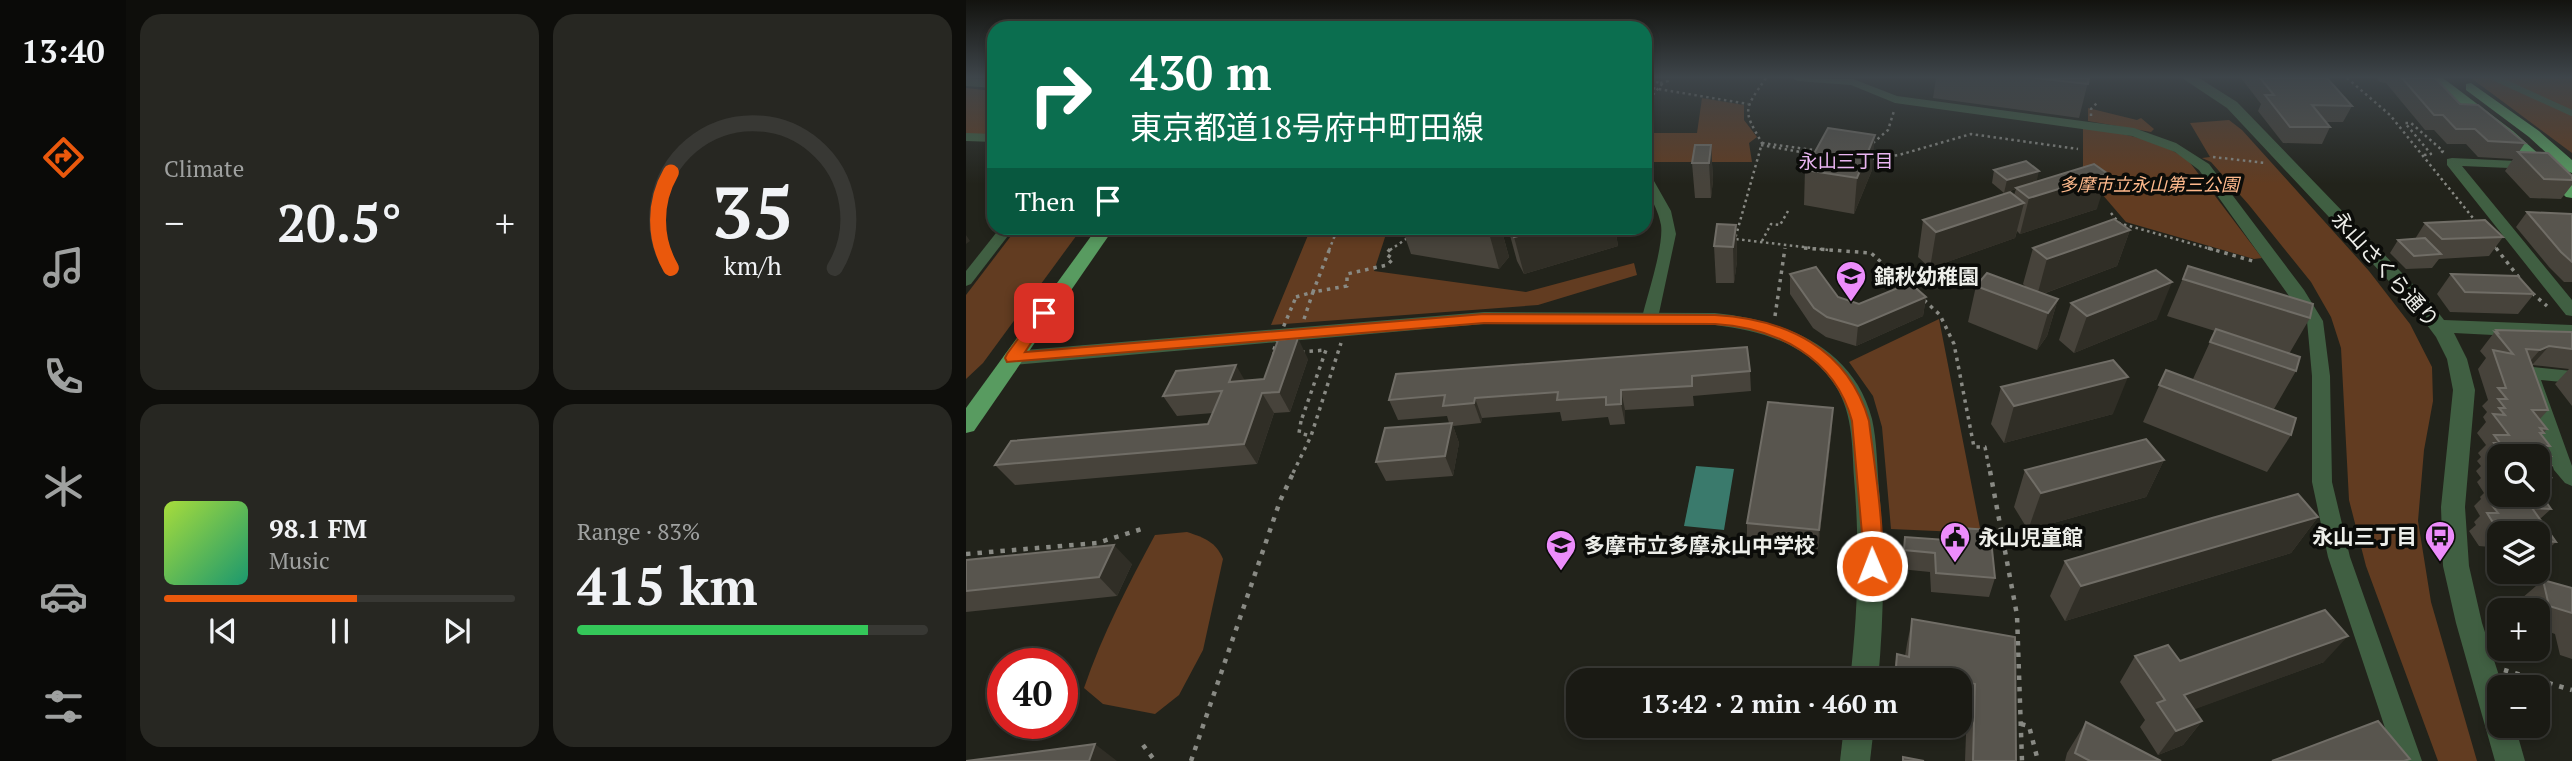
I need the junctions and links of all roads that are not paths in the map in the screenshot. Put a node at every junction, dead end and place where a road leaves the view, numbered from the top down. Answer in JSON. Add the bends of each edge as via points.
{"nodes":[{"id":1,"x":2000,"y":114,"type":"edge"},
{"id":2,"x":2240,"y":114,"type":"edge"},
{"id":3,"x":2483,"y":114,"type":"edge"},
{"id":4,"x":2508,"y":114,"type":"edge"},
{"id":5,"x":966,"y":137,"type":"edge"},
{"id":6,"x":987,"y":138,"type":"edge"},
{"id":7,"x":2544,"y":166,"type":"junction"},
{"id":8,"x":2572,"y":168,"type":"edge"},
{"id":9,"x":1652,"y":189,"type":"edge"},
{"id":10,"x":2572,"y":193,"type":"edge"},
{"id":11,"x":1002,"y":235,"type":"edge"},
{"id":12,"x":1100,"y":235,"type":"edge"},
{"id":13,"x":966,"y":281,"type":"edge"},
{"id":14,"x":2572,"y":311,"type":"edge"},
{"id":15,"x":1650,"y":318,"type":"junction"},
{"id":16,"x":2438,"y":326,"type":"junction"},
{"id":17,"x":2569,"y":335,"type":"edge"},
{"id":18,"x":1013,"y":358,"type":"junction"},
{"id":19,"x":2572,"y":376,"type":"edge"},
{"id":20,"x":966,"y":425,"type":"edge"},
{"id":21,"x":2572,"y":478,"type":"edge"},
{"id":22,"x":1865,"y":668,"type":"edge"},
{"id":23,"x":2487,"y":682,"type":"edge"},
{"id":24,"x":1858,"y":738,"type":"edge"},
{"id":25,"x":2503,"y":738,"type":"edge"},
{"id":26,"x":1855,"y":761,"type":"edge"},
{"id":27,"x":2409,"y":761,"type":"edge"},
{"id":28,"x":2510,"y":761,"type":"edge"}],
"edges":[{"from":1,"to":27,"type":"street","via":[[2134,132],[2193,157],[2315,321],[2321,376],[2322,482],[2339,557]]},
{"from":2,"to":16,"type":"street","name":"永山さくら通り"},
{"from":3,"to":7,"type":"main road"},
{"from":4,"to":8,"type":"main road"},
{"from":5,"to":6,"type":"street"},
{"from":7,"to":10,"type":"main road"},
{"from":7,"to":14,"type":"street","via":[[2448,161]]},
{"from":9,"to":15,"type":"street","via":[[1669,223],[1669,233]]},
{"from":11,"to":13,"type":"street"},
{"from":12,"to":18,"type":"main road"},
{"from":15,"to":18,"type":"street","via":[[1484,318]]},
{"from":15,"to":22,"type":"street","via":[[1740,321],[1773,329],[1813,349],[1839,374],[1861,421],[1872,545]]},
{"from":16,"to":17,"type":"street"},
{"from":16,"to":23,"type":"street","name":"永山さくら通り","via":[[2456,359],[2464,390],[2453,507],[2455,545],[2467,612]]},
{"from":18,"to":20,"type":"main road"},
{"from":19,"to":21,"type":"street","via":[[2533,373],[2532,380],[2564,470]]},
{"from":24,"to":26,"type":"street"},
{"from":25,"to":28,"type":"street","name":"永山さくら通り"}]}
